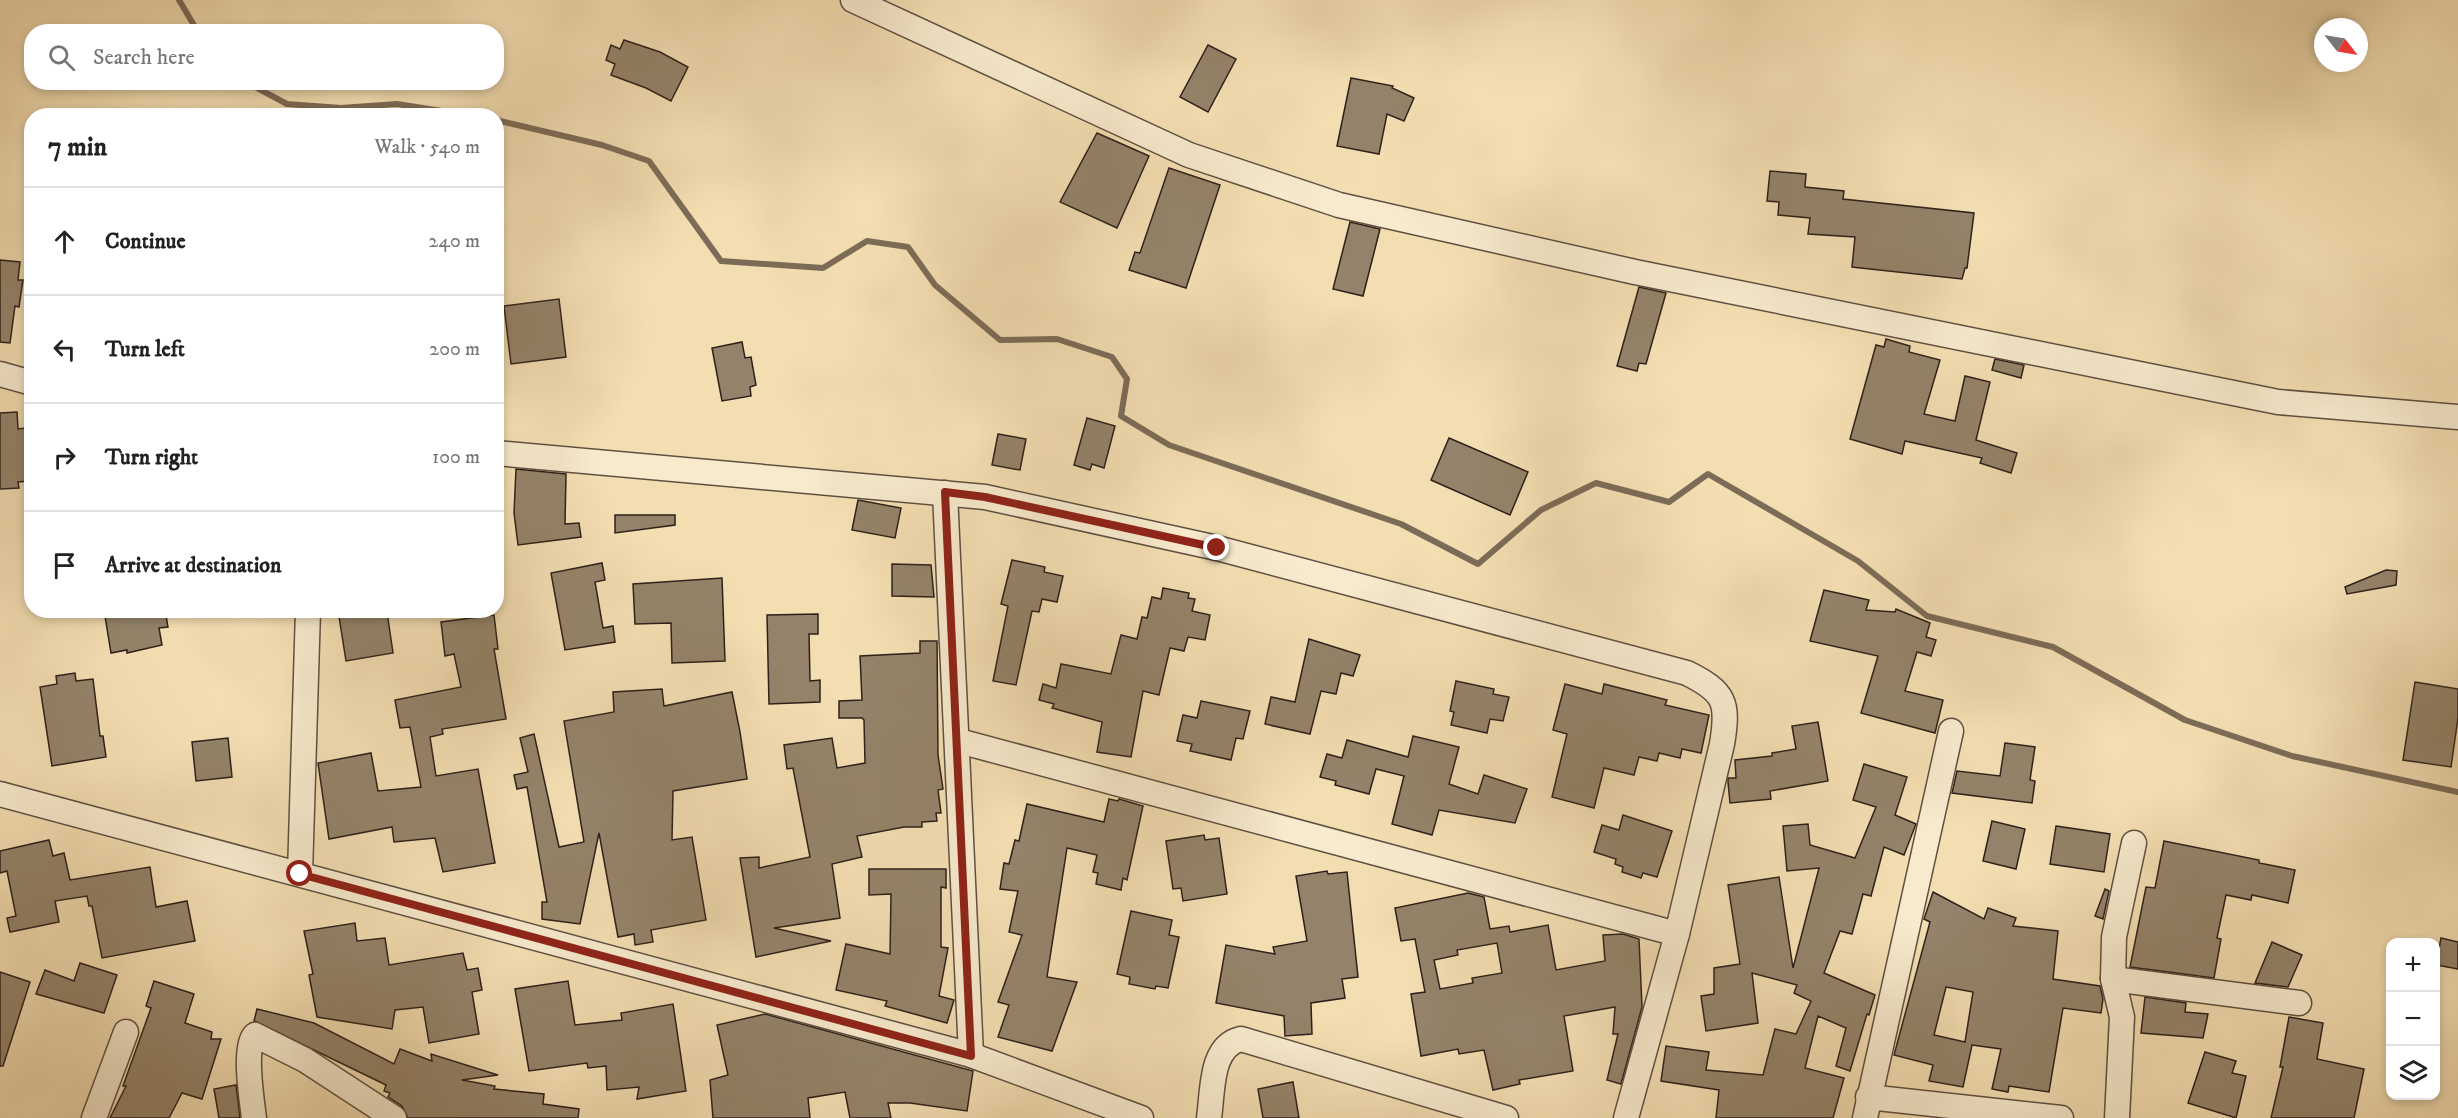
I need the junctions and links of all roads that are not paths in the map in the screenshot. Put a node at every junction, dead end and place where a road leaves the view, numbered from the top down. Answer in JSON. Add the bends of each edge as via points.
{"nodes":[{"id":1,"x":853,"y":0,"type":"edge"},
{"id":2,"x":0,"y":374,"type":"edge"},
{"id":3,"x":24,"y":381,"type":"edge"},
{"id":4,"x":2458,"y":417,"type":"edge"},
{"id":5,"x":504,"y":454,"type":"edge"},
{"id":6,"x":945,"y":492,"type":"junction"},
{"id":7,"x":309,"y":618,"type":"edge"},
{"id":8,"x":1951,"y":731,"type":"dead end"},
{"id":9,"x":958,"y":741,"type":"junction"},
{"id":10,"x":0,"y":794,"type":"edge"},
{"id":11,"x":2134,"y":843,"type":"dead end"},
{"id":12,"x":300,"y":874,"type":"junction"},
{"id":13,"x":1677,"y":934,"type":"junction"},
{"id":14,"x":2113,"y":979,"type":"junction"},
{"id":15,"x":2299,"y":1003,"type":"dead end"},
{"id":16,"x":126,"y":1032,"type":"dead end"},
{"id":17,"x":971,"y":1056,"type":"junction"},
{"id":18,"x":1866,"y":1108,"type":"edge"},
{"id":19,"x":94,"y":1118,"type":"edge"},
{"id":20,"x":254,"y":1118,"type":"edge"},
{"id":21,"x":394,"y":1118,"type":"edge"},
{"id":22,"x":1141,"y":1118,"type":"edge"},
{"id":23,"x":1209,"y":1118,"type":"edge"},
{"id":24,"x":1506,"y":1118,"type":"edge"},
{"id":25,"x":1626,"y":1118,"type":"edge"},
{"id":26,"x":2061,"y":1118,"type":"edge"},
{"id":27,"x":2117,"y":1118,"type":"edge"}],
"edges":[{"from":1,"to":4,"type":"street","via":[[1188,155],[1339,205],[1635,272],[2278,402]]},
{"from":2,"to":3,"type":"street"},
{"from":5,"to":6,"type":"street"},
{"from":6,"to":9,"type":"street"},
{"from":6,"to":13,"type":"street","via":[[985,497],[1217,548],[1687,673],[1712,686],[1722,700],[1726,720]]},
{"from":7,"to":12,"type":"street"},
{"from":8,"to":18,"type":"street"},
{"from":9,"to":13,"type":"street"},
{"from":9,"to":17,"type":"street"},
{"from":10,"to":12,"type":"street"},
{"from":11,"to":14,"type":"street","via":[[2114,937]]},
{"from":12,"to":17,"type":"street"},
{"from":13,"to":25,"type":"street"},
{"from":14,"to":15,"type":"street"},
{"from":14,"to":27,"type":"street","via":[[2122,1017]]},
{"from":16,"to":19,"type":"street"},
{"from":17,"to":22,"type":"street"},
{"from":18,"to":26,"type":"street"},
{"from":20,"to":21,"type":"street","via":[[250,1043],[252,1037],[259,1035],[350,1087]]},
{"from":23,"to":24,"type":"street","via":[[1218,1056],[1230,1041],[1241,1038]]}]}
